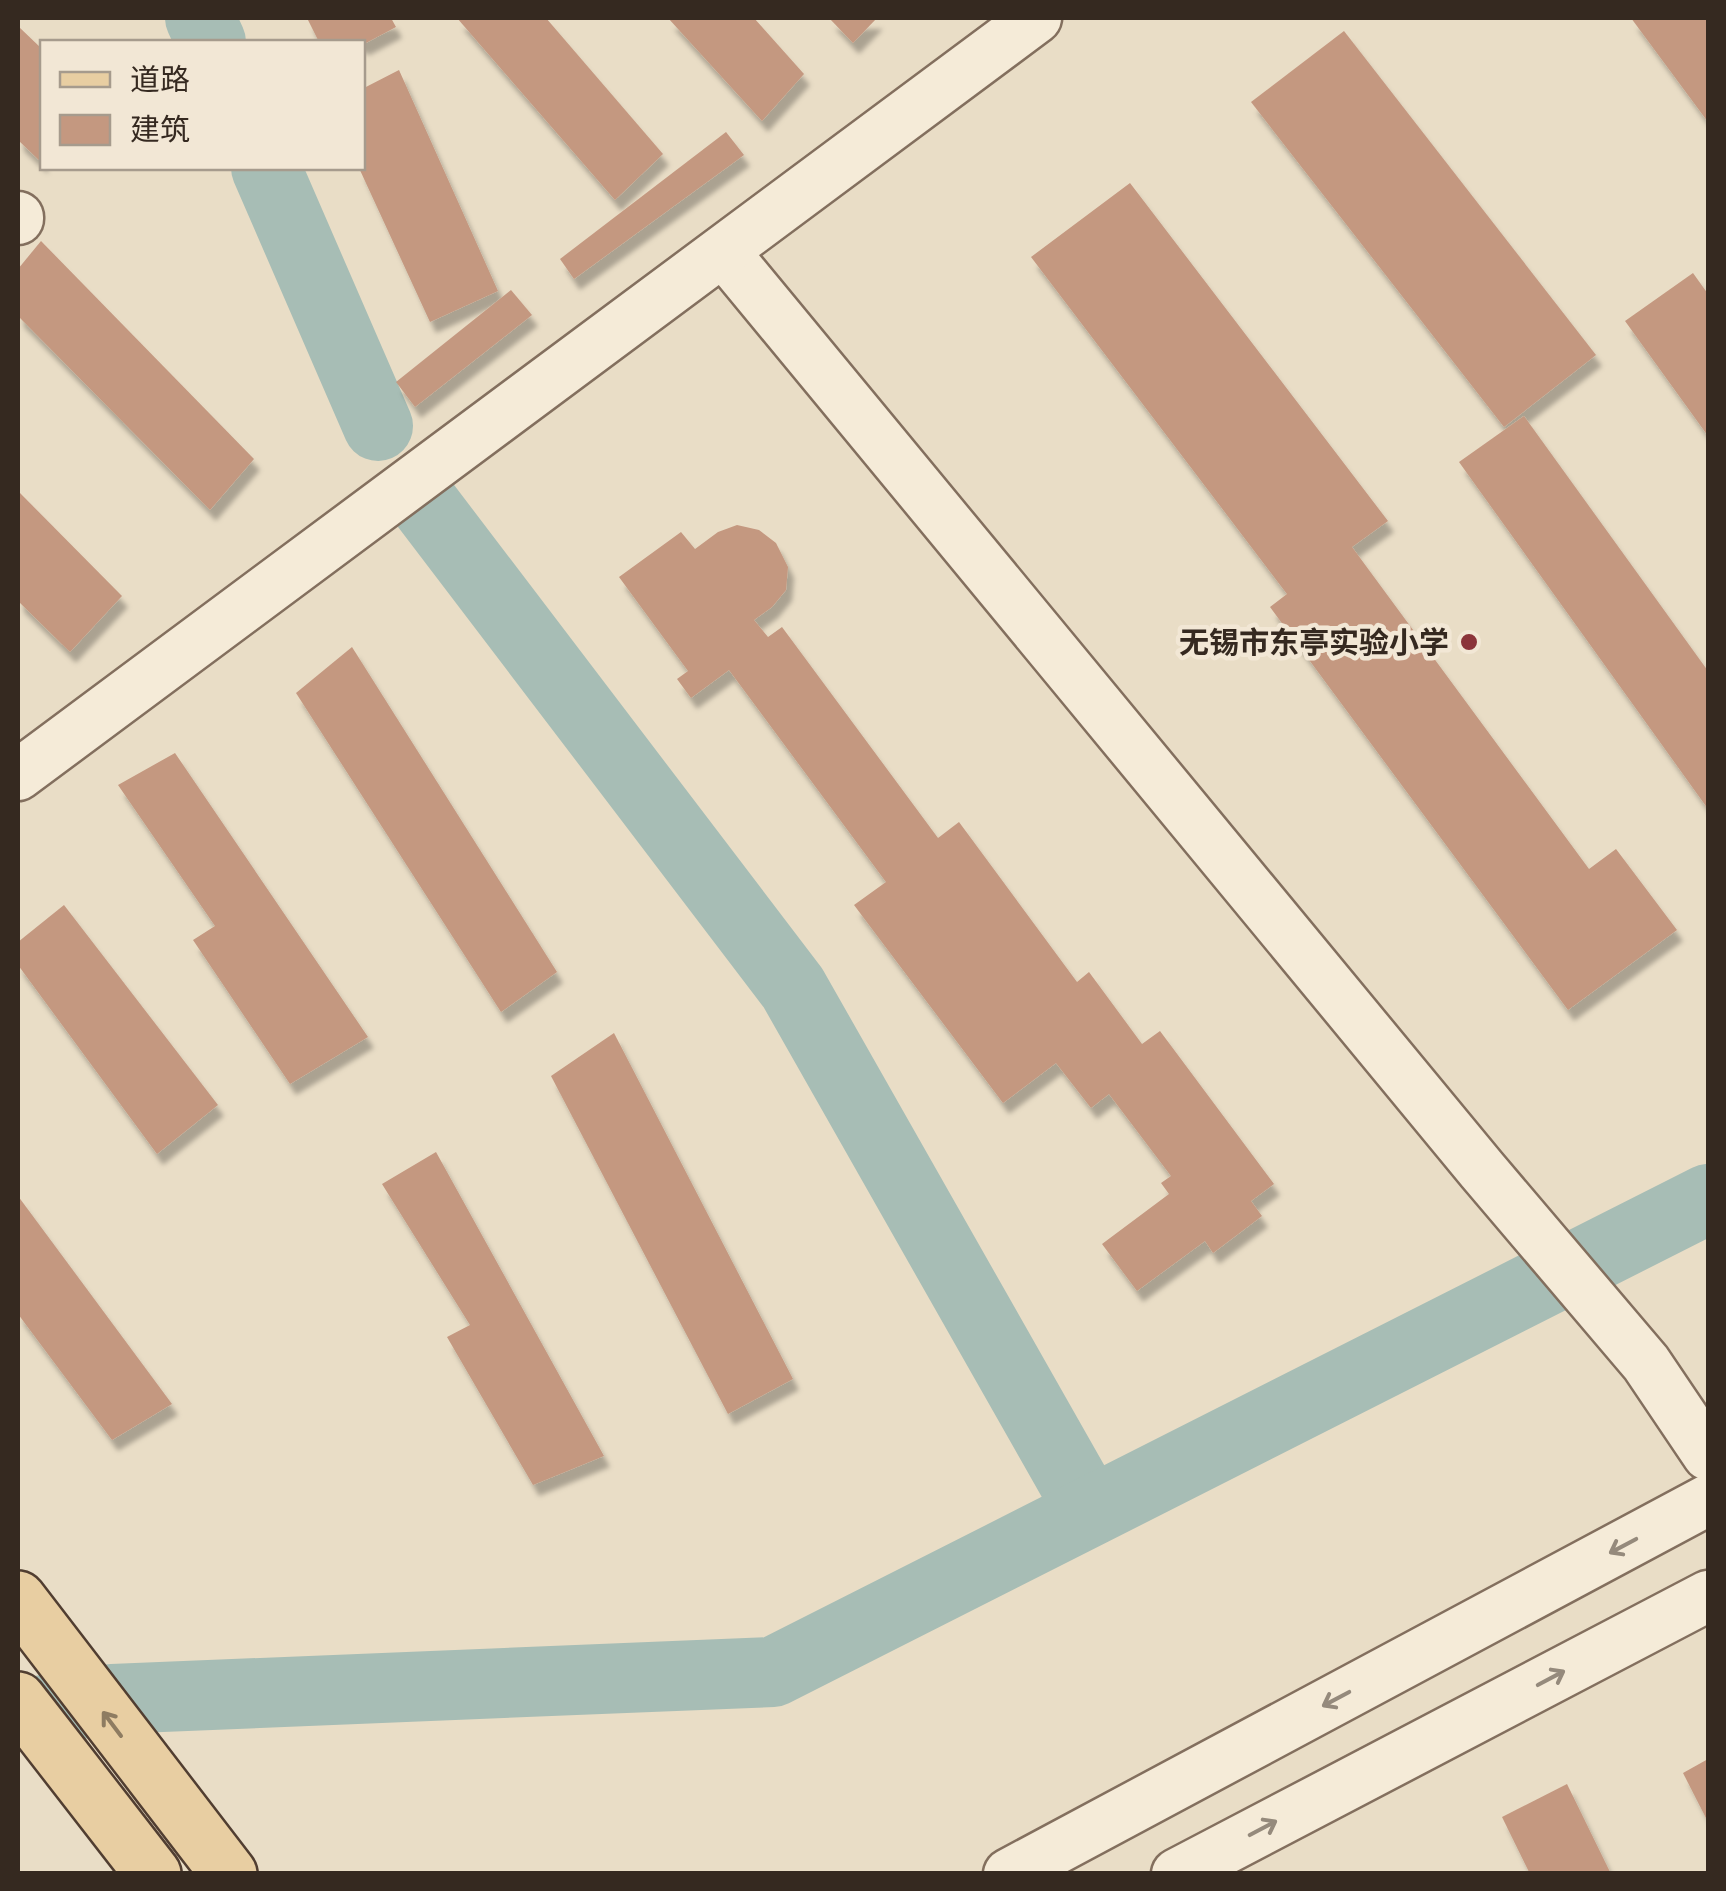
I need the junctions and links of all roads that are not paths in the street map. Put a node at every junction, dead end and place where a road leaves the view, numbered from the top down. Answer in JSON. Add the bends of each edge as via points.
{"nodes":[{"id":1,"x":1036,"y":18,"type":"edge"},
{"id":2,"x":724,"y":252,"type":"junction"},
{"id":3,"x":18,"y":775,"type":"edge"},
{"id":4,"x":1708,"y":1455,"type":"edge"},
{"id":5,"x":1708,"y":1500,"type":"edge"},
{"id":6,"x":1708,"y":1596,"type":"edge"},
{"id":7,"x":33,"y":1619,"type":"edge"},
{"id":8,"x":18,"y":1700,"type":"edge"},
{"id":9,"x":153,"y":1874,"type":"edge"},
{"id":10,"x":229,"y":1874,"type":"edge"},
{"id":11,"x":1008,"y":1874,"type":"edge"},
{"id":12,"x":1177,"y":1874,"type":"edge"}],
"edges":[{"from":1,"to":2,"type":"street"},
{"from":2,"to":3,"type":"street"},
{"from":2,"to":4,"type":"street","via":[[1646,1363]]},
{"from":5,"to":11,"type":"street","one_way":true},
{"from":12,"to":6,"type":"street","one_way":true},
{"from":10,"to":7,"type":"main road","one_way":true},
{"from":8,"to":9,"type":"main road"}]}
